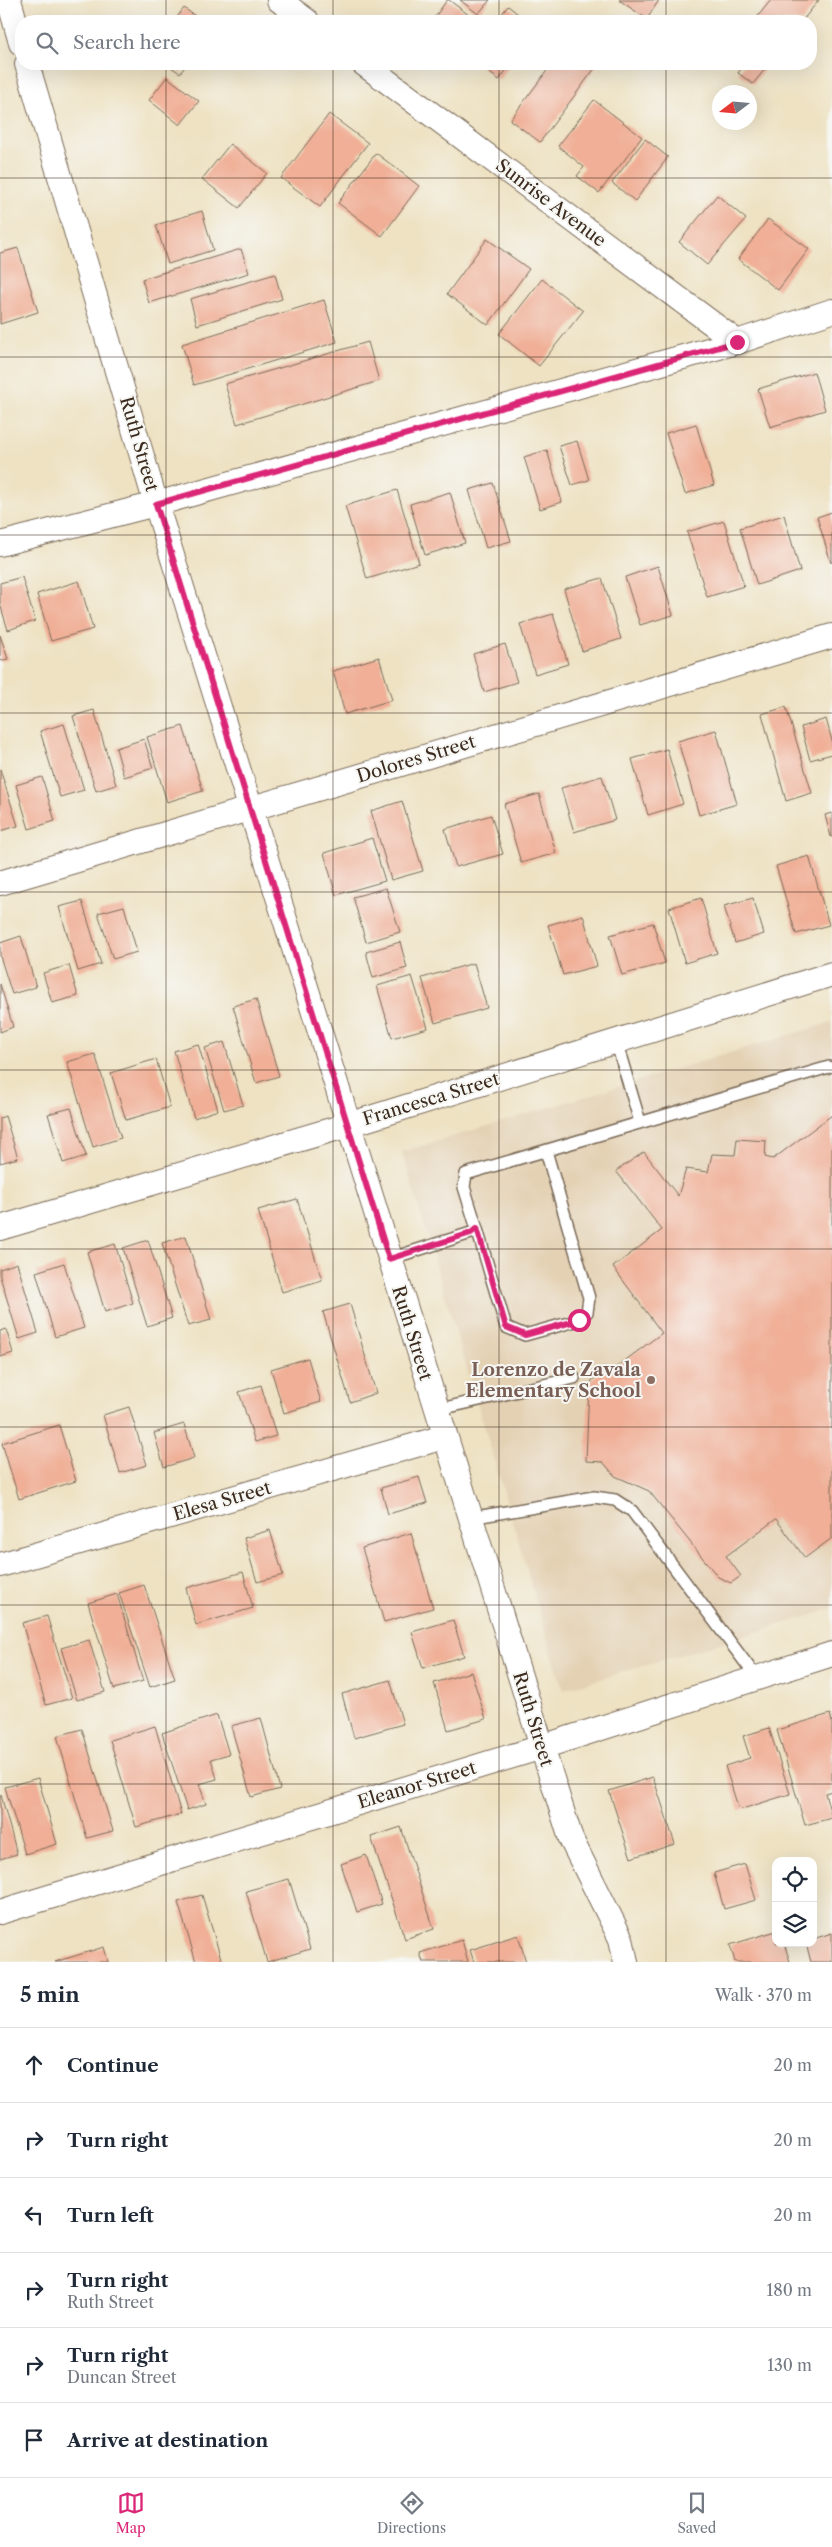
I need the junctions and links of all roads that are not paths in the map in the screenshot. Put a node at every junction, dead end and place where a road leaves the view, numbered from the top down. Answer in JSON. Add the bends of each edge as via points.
{"nodes":[{"id":1,"x":8,"y":0,"type":"edge"},
{"id":2,"x":279,"y":0,"type":"edge"},
{"id":3,"x":299,"y":15,"type":"edge"},
{"id":4,"x":15,"y":23,"type":"edge"},
{"id":5,"x":29,"y":70,"type":"edge"},
{"id":6,"x":372,"y":70,"type":"edge"},
{"id":7,"x":832,"y":311,"type":"edge"},
{"id":8,"x":737,"y":342,"type":"junction"},
{"id":9,"x":156,"y":504,"type":"junction"},
{"id":10,"x":0,"y":544,"type":"edge"},
{"id":11,"x":832,"y":636,"type":"edge"},
{"id":12,"x":251,"y":808,"type":"junction"},
{"id":13,"x":0,"y":883,"type":"edge"},
{"id":14,"x":832,"y":974,"type":"edge"},
{"id":15,"x":616,"y":1041,"type":"junction"},
{"id":16,"x":829,"y":1067,"type":"dead end"},
{"id":17,"x":640,"y":1122,"type":"junction"},
{"id":18,"x":348,"y":1125,"type":"junction"},
{"id":19,"x":546,"y":1151,"type":"junction"},
{"id":20,"x":0,"y":1228,"type":"edge"},
{"id":21,"x":477,"y":1228,"type":"junction"},
{"id":22,"x":389,"y":1259,"type":"junction"},
{"id":23,"x":574,"y":1378,"type":"dead end"},
{"id":24,"x":436,"y":1410,"type":"junction"},
{"id":25,"x":444,"y":1437,"type":"junction"},
{"id":26,"x":470,"y":1518,"type":"junction"},
{"id":27,"x":0,"y":1565,"type":"edge"},
{"id":28,"x":832,"y":1654,"type":"edge"},
{"id":29,"x":758,"y":1678,"type":"junction"},
{"id":30,"x":542,"y":1747,"type":"junction"},
{"id":31,"x":0,"y":1912,"type":"edge"},
{"id":32,"x":626,"y":1962,"type":"edge"}],
"edges":[{"from":1,"to":4,"type":"street"},
{"from":2,"to":3,"type":"street"},
{"from":5,"to":9,"type":"street","name":"Ruth Street"},
{"from":6,"to":8,"type":"street","name":"Sunrise Avenue"},
{"from":7,"to":8,"type":"street"},
{"from":8,"to":9,"type":"street"},
{"from":9,"to":10,"type":"street"},
{"from":9,"to":12,"type":"street","name":"Ruth Street"},
{"from":11,"to":12,"type":"street","name":"Dolores Street"},
{"from":12,"to":13,"type":"street","name":"Dolores Street"},
{"from":12,"to":18,"type":"street","name":"Ruth Street"},
{"from":14,"to":15,"type":"street","name":"Francesca Street"},
{"from":15,"to":17,"type":"lane"},
{"from":15,"to":18,"type":"street","name":"Francesca Street"},
{"from":16,"to":17,"type":"lane"},
{"from":17,"to":19,"type":"lane"},
{"from":18,"to":20,"type":"street","name":"Francesca Street"},
{"from":18,"to":22,"type":"street","name":"Ruth Street"},
{"from":19,"to":21,"type":"lane","via":[[466,1174],[464,1187]]},
{"from":19,"to":21,"type":"lane","via":[[590,1298],[587,1312],[579,1320],[525,1335],[506,1327]]},
{"from":21,"to":22,"type":"lane","via":[[471,1233]]},
{"from":22,"to":24,"type":"street","name":"Ruth Street"},
{"from":23,"to":24,"type":"lane"},
{"from":24,"to":25,"type":"street","name":"Ruth Street"},
{"from":25,"to":26,"type":"street","name":"Ruth Street"},
{"from":25,"to":27,"type":"street","name":"Elesa Street"},
{"from":26,"to":29,"type":"lane","via":[[594,1497],[615,1500],[632,1511]]},
{"from":26,"to":30,"type":"street","name":"Ruth Street"},
{"from":28,"to":29,"type":"street","name":"Eleanor Street"},
{"from":29,"to":30,"type":"street","name":"Eleanor Street"},
{"from":30,"to":31,"type":"street","name":"Eleanor Street"},
{"from":30,"to":32,"type":"street","name":"Ruth Street","via":[[571,1839],[621,1939]]}]}
